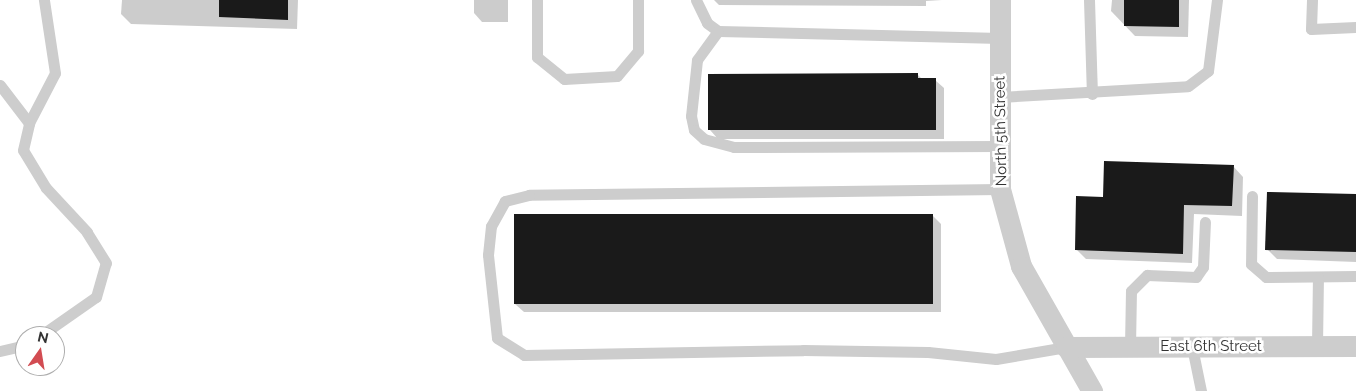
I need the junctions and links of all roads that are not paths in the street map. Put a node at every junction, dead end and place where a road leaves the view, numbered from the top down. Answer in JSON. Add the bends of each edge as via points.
{"nodes":[{"id":1,"x":44,"y":0,"type":"edge"},
{"id":2,"x":537,"y":0,"type":"edge"},
{"id":3,"x":638,"y":0,"type":"edge"},
{"id":4,"x":696,"y":0,"type":"edge"},
{"id":5,"x":1000,"y":0,"type":"edge"},
{"id":6,"x":1089,"y":0,"type":"edge"},
{"id":7,"x":1217,"y":0,"type":"edge"},
{"id":8,"x":1312,"y":0,"type":"edge"},
{"id":9,"x":1356,"y":27,"type":"edge"},
{"id":10,"x":718,"y":32,"type":"junction"},
{"id":11,"x":1000,"y":38,"type":"junction"},
{"id":12,"x":0,"y":85,"type":"edge"},
{"id":13,"x":1092,"y":94,"type":"junction"},
{"id":14,"x":1000,"y":97,"type":"junction"},
{"id":15,"x":29,"y":122,"type":"junction"},
{"id":16,"x":1000,"y":146,"type":"junction"},
{"id":17,"x":1000,"y":189,"type":"junction"},
{"id":18,"x":1252,"y":196,"type":"dead end"},
{"id":19,"x":1205,"y":222,"type":"dead end"},
{"id":20,"x":1356,"y":276,"type":"edge"},
{"id":21,"x":1318,"y":277,"type":"junction"},
{"id":22,"x":54,"y":326,"type":"edge"},
{"id":23,"x":1317,"y":346,"type":"junction"},
{"id":24,"x":1356,"y":346,"type":"edge"},
{"id":25,"x":15,"y":347,"type":"edge"},
{"id":26,"x":1066,"y":347,"type":"junction"},
{"id":27,"x":1130,"y":347,"type":"junction"},
{"id":28,"x":1192,"y":347,"type":"junction"},
{"id":29,"x":0,"y":351,"type":"edge"},
{"id":30,"x":1092,"y":391,"type":"edge"},
{"id":31,"x":1201,"y":391,"type":"edge"}],
"edges":[{"from":1,"to":15,"type":"lane","via":[[55,73]]},
{"from":2,"to":3,"type":"lane","via":[[537,57],[564,79],[616,76],[638,51]]},
{"from":4,"to":10,"type":"lane","via":[[707,23]]},
{"from":5,"to":11,"type":"street","name":"North 5th Street"},
{"from":6,"to":13,"type":"lane"},
{"from":7,"to":13,"type":"lane","via":[[1208,71],[1188,86]]},
{"from":8,"to":9,"type":"lane","via":[[1312,29]]},
{"from":10,"to":11,"type":"lane"},
{"from":10,"to":16,"type":"lane","via":[[697,60],[691,116],[694,130],[704,138],[734,147]]},
{"from":11,"to":14,"type":"street","name":"North 5th Street"},
{"from":12,"to":15,"type":"lane"},
{"from":13,"to":14,"type":"lane"},
{"from":14,"to":16,"type":"street","name":"North 5th Street"},
{"from":15,"to":22,"type":"lane","via":[[23,150],[46,188],[88,232],[106,263],[96,297]]},
{"from":16,"to":17,"type":"street","name":"North 5th Street"},
{"from":17,"to":26,"type":"street","name":"North 5th Street","via":[[1021,266]]},
{"from":17,"to":26,"type":"lane","via":[[529,194],[505,201],[491,226],[488,255],[497,338],[524,355],[803,350],[928,352],[996,359]]},
{"from":18,"to":21,"type":"lane","via":[[1251,264],[1266,277]]},
{"from":19,"to":27,"type":"lane","via":[[1203,267],[1196,277],[1147,276],[1131,291]]},
{"from":20,"to":21,"type":"lane"},
{"from":21,"to":23,"type":"lane"},
{"from":23,"to":24,"type":"street","name":"East 6th Street"},
{"from":23,"to":28,"type":"street","name":"East 6th Street"},
{"from":25,"to":29,"type":"lane"},
{"from":26,"to":27,"type":"street","name":"East 6th Street"},
{"from":26,"to":30,"type":"street","name":"North 5th Street"},
{"from":27,"to":28,"type":"street","name":"East 6th Street"},
{"from":28,"to":31,"type":"lane"}]}
